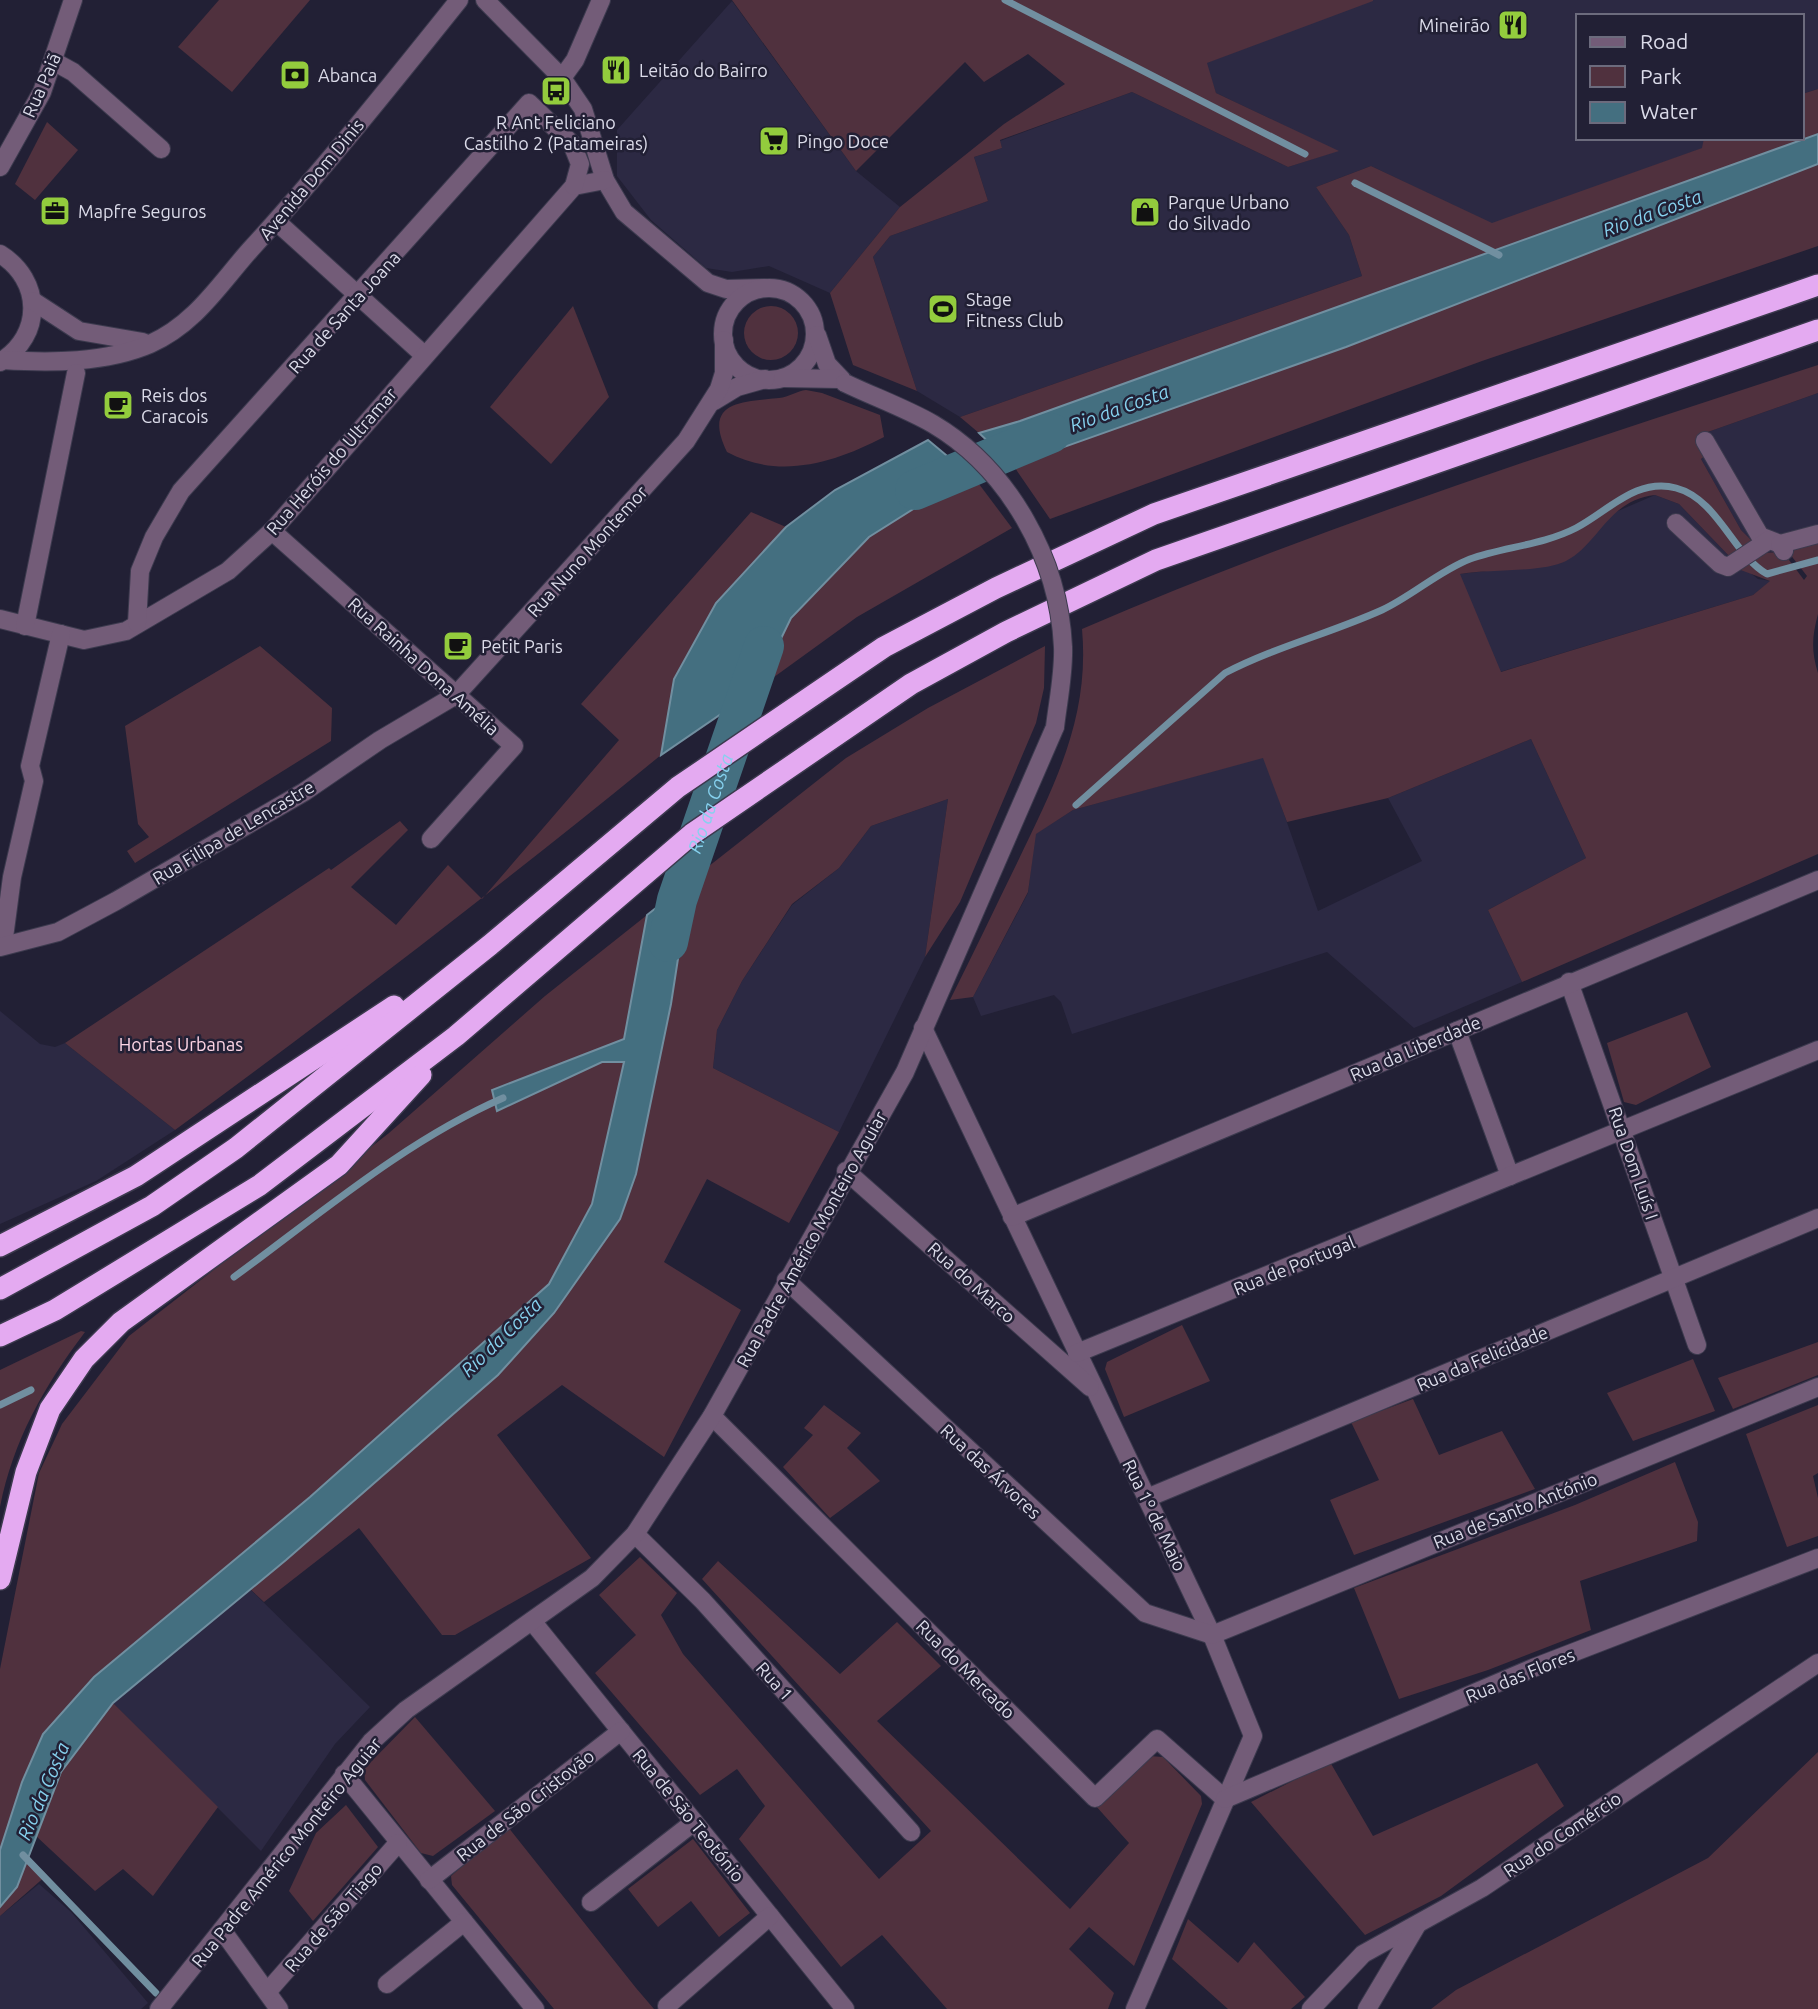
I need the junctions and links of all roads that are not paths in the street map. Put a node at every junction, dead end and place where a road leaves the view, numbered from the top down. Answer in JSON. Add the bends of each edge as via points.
{"nodes":[{"id":1,"x":74,"y":0,"type":"edge"},
{"id":2,"x":459,"y":0,"type":"edge"},
{"id":3,"x":485,"y":0,"type":"edge"},
{"id":4,"x":601,"y":0,"type":"edge"},
{"id":5,"x":53,"y":61,"type":"junction"},
{"id":6,"x":562,"y":78,"type":"junction"},
{"id":7,"x":161,"y":149,"type":"dead end"},
{"id":8,"x":0,"y":167,"type":"edge"},
{"id":9,"x":605,"y":180,"type":"junction"},
{"id":10,"x":573,"y":186,"type":"junction"},
{"id":11,"x":277,"y":222,"type":"junction"},
{"id":12,"x":0,"y":254,"type":"edge"},
{"id":13,"x":708,"y":283,"type":"junction"},
{"id":14,"x":1818,"y":285,"type":"edge"},
{"id":15,"x":765,"y":288,"type":"junction"},
{"id":16,"x":359,"y":296,"type":"junction"},
{"id":17,"x":33,"y":301,"type":"junction"},
{"id":18,"x":815,"y":328,"type":"junction"},
{"id":19,"x":1818,"y":330,"type":"edge"},
{"id":20,"x":724,"y":334,"type":"junction"},
{"id":21,"x":150,"y":344,"type":"junction"},
{"id":22,"x":424,"y":355,"type":"junction"},
{"id":23,"x":1,"y":361,"type":"edge"},
{"id":24,"x":76,"y":373,"type":"dead end"},
{"id":25,"x":772,"y":379,"type":"junction"},
{"id":26,"x":842,"y":381,"type":"junction"},
{"id":27,"x":712,"y":403,"type":"junction"},
{"id":28,"x":1705,"y":441,"type":"dead end"},
{"id":29,"x":1676,"y":523,"type":"dead end"},
{"id":30,"x":272,"y":531,"type":"junction"},
{"id":31,"x":1818,"y":534,"type":"edge"},
{"id":32,"x":1773,"y":546,"type":"junction"},
{"id":33,"x":0,"y":619,"type":"edge"},
{"id":34,"x":137,"y":622,"type":"junction"},
{"id":35,"x":25,"y":626,"type":"junction"},
{"id":36,"x":61,"y":634,"type":"junction"},
{"id":37,"x":456,"y":695,"type":"junction"},
{"id":38,"x":431,"y":839,"type":"dead end"},
{"id":39,"x":1818,"y":880,"type":"edge"},
{"id":40,"x":493,"y":942,"type":"junction"},
{"id":41,"x":1,"y":945,"type":"edge"},
{"id":42,"x":1569,"y":982,"type":"junction"},
{"id":43,"x":923,"y":1028,"type":"junction"},
{"id":44,"x":1457,"y":1031,"type":"junction"},
{"id":45,"x":456,"y":1036,"type":"junction"},
{"id":46,"x":1818,"y":1050,"type":"edge"},
{"id":47,"x":1622,"y":1130,"type":"junction"},
{"id":48,"x":846,"y":1171,"type":"junction"},
{"id":49,"x":1510,"y":1176,"type":"junction"},
{"id":50,"x":1012,"y":1217,"type":"junction"},
{"id":51,"x":1818,"y":1218,"type":"edge"},
{"id":52,"x":0,"y":1246,"type":"edge"},
{"id":53,"x":1674,"y":1278,"type":"junction"},
{"id":54,"x":786,"y":1280,"type":"junction"},
{"id":55,"x":0,"y":1289,"type":"edge"},
{"id":56,"x":0,"y":1336,"type":"edge"},
{"id":57,"x":1697,"y":1345,"type":"dead end"},
{"id":58,"x":1077,"y":1353,"type":"junction"},
{"id":59,"x":1818,"y":1387,"type":"edge"},
{"id":60,"x":1096,"y":1394,"type":"junction"},
{"id":61,"x":712,"y":1416,"type":"junction"},
{"id":62,"x":1147,"y":1497,"type":"junction"},
{"id":63,"x":635,"y":1534,"type":"junction"},
{"id":64,"x":1818,"y":1558,"type":"edge"},
{"id":65,"x":0,"y":1578,"type":"edge"},
{"id":66,"x":532,"y":1621,"type":"junction"},
{"id":67,"x":1212,"y":1635,"type":"junction"},
{"id":68,"x":1818,"y":1663,"type":"edge"},
{"id":69,"x":621,"y":1731,"type":"junction"},
{"id":70,"x":344,"y":1774,"type":"junction"},
{"id":71,"x":1225,"y":1799,"type":"junction"},
{"id":72,"x":694,"y":1822,"type":"junction"},
{"id":73,"x":911,"y":1832,"type":"dead end"},
{"id":74,"x":398,"y":1843,"type":"junction"},
{"id":75,"x":429,"y":1880,"type":"junction"},
{"id":76,"x":591,"y":1902,"type":"dead end"},
{"id":77,"x":770,"y":1916,"type":"junction"},
{"id":78,"x":464,"y":1922,"type":"junction"},
{"id":79,"x":1417,"y":1924,"type":"junction"},
{"id":80,"x":222,"y":1930,"type":"junction"},
{"id":81,"x":387,"y":1984,"type":"dead end"},
{"id":82,"x":268,"y":1991,"type":"junction"},
{"id":83,"x":667,"y":2006,"type":"dead end"},
{"id":84,"x":159,"y":2009,"type":"edge"},
{"id":85,"x":279,"y":2009,"type":"edge"},
{"id":86,"x":536,"y":2009,"type":"edge"},
{"id":87,"x":845,"y":2009,"type":"edge"},
{"id":88,"x":1135,"y":2009,"type":"edge"},
{"id":89,"x":1311,"y":2009,"type":"edge"},
{"id":90,"x":1367,"y":2009,"type":"edge"}],
"edges":[{"from":1,"to":5,"type":"street","name":"Rua Paiã"},
{"from":2,"to":11,"type":"street","name":"Avenida Dom Dinis"},
{"from":3,"to":6,"type":"street"},
{"from":4,"to":6,"type":"street","via":[[575,60]]},
{"from":5,"to":7,"type":"street","via":[[73,72]]},
{"from":5,"to":8,"type":"street","name":"Rua Paiã","via":[[42,92]]},
{"from":6,"to":9,"type":"street","via":[[583,109]]},
{"from":9,"to":10,"type":"street"},
{"from":9,"to":13,"type":"street","via":[[624,212]]},
{"from":10,"to":16,"type":"street","name":"Rua de Santa Joana","via":[[580,164],[572,144],[529,103]]},
{"from":10,"to":22,"type":"street","name":"Rua Heróis do Ultramar"},
{"from":11,"to":16,"type":"street"},
{"from":11,"to":21,"type":"street","name":"Avenida Dom Dinis","via":[[193,318]]},
{"from":12,"to":17,"type":"street","via":[[17,266]]},
{"from":13,"to":15,"type":"street","via":[[726,289]]},
{"from":13,"to":20,"type":"street"},
{"from":14,"to":40,"type":"highway","via":[[1154,514],[996,588],[884,647],[678,787]]},
{"from":15,"to":18,"type":"street","via":[[799,298]]},
{"from":15,"to":20,"type":"street","via":[[733,305]]},
{"from":16,"to":22,"type":"street"},
{"from":16,"to":34,"type":"street","name":"Rua de Santa Joana","via":[[181,491],[140,571]]},
{"from":17,"to":21,"type":"street","via":[[79,331]]},
{"from":17,"to":23,"type":"street","via":[[27,335],[17,350]]},
{"from":18,"to":25,"type":"street","via":[[807,361],[789,375]]},
{"from":18,"to":26,"type":"street","via":[[827,364]]},
{"from":19,"to":45,"type":"highway","via":[[1156,560],[1006,632],[911,684],[692,834]]},
{"from":20,"to":25,"type":"street","via":[[734,363],[743,371]]},
{"from":20,"to":27,"type":"street","name":"Rua Nuno Montemor","via":[[724,373]]},
{"from":21,"to":23,"type":"street","name":"Avenida Dom Dinis","via":[[75,360]]},
{"from":22,"to":30,"type":"street","name":"Rua Heróis do Ultramar"},
{"from":24,"to":35,"type":"street"},
{"from":25,"to":26,"type":"street","name":"Rua Padre Américo Monteiro Aguiar"},
{"from":25,"to":27,"type":"street","name":"Rua Nuno Montemor","via":[[737,387]]},
{"from":26,"to":43,"type":"street","name":"Rua Padre Américo Monteiro Aguiar","bridge":true,"via":[[932,423],[964,445],[1009,494],[1045,562],[1060,619],[1063,649],[1055,727]]},
{"from":27,"to":37,"type":"street","name":"Rua Nuno Montemor","via":[[686,440]]},
{"from":28,"to":32,"type":"street","via":[[1760,536]]},
{"from":29,"to":32,"type":"street","via":[[1720,565],[1728,567]]},
{"from":30,"to":34,"type":"street","name":"Rua Heróis do Ultramar","via":[[228,571]]},
{"from":30,"to":37,"type":"street","name":"Rua Rainha Dona Amélia"},
{"from":31,"to":32,"type":"street"},
{"from":33,"to":35,"type":"street","name":"Rua Heróis do Ultramar"},
{"from":34,"to":36,"type":"street","name":"Rua Heróis do Ultramar","via":[[105,638],[84,640]]},
{"from":35,"to":36,"type":"street","name":"Rua Heróis do Ultramar"},
{"from":36,"to":41,"type":"street","via":[[30,766],[34,781]]},
{"from":37,"to":38,"type":"street","name":"Rua Rainha Dona Amélia","via":[[514,746]]},
{"from":37,"to":41,"type":"street","name":"Rua Filipa de Lencastre","via":[[304,792],[116,901],[58,932]]},
{"from":39,"to":42,"type":"street","name":"Rua da Liberdade"},
{"from":40,"to":52,"type":"highway","via":[[136,1176]]},
{"from":40,"to":55,"type":"highway","via":[[236,1148],[152,1206]]},
{"from":42,"to":44,"type":"street","name":"Rua da Liberdade"},
{"from":42,"to":47,"type":"street","name":"Rua Dom Luís I"},
{"from":43,"to":48,"type":"street","name":"Rua Padre Américo Monteiro Aguiar","via":[[905,1072]]},
{"from":43,"to":50,"type":"street","name":"Rua 1º de Maio"},
{"from":44,"to":49,"type":"street"},
{"from":44,"to":50,"type":"street","name":"Rua da Liberdade"},
{"from":45,"to":56,"type":"highway","via":[[260,1185],[55,1310]]},
{"from":45,"to":65,"type":"highway","via":[[339,1165],[121,1322],[84,1359],[50,1409],[9,1531]]},
{"from":46,"to":47,"type":"street","name":"Rua de Portugal"},
{"from":47,"to":49,"type":"street","name":"Rua de Portugal"},
{"from":47,"to":53,"type":"street","name":"Rua Dom Luís I"},
{"from":48,"to":54,"type":"street","name":"Rua Padre Américo Monteiro Aguiar"},
{"from":48,"to":60,"type":"street","name":"Rua do Marco"},
{"from":49,"to":58,"type":"street","name":"Rua de Portugal"},
{"from":50,"to":58,"type":"street","name":"Rua 1º de Maio"},
{"from":51,"to":53,"type":"street","name":"Rua da Felicidade"},
{"from":53,"to":57,"type":"street","name":"Rua Dom Luís I"},
{"from":53,"to":62,"type":"street","name":"Rua da Felicidade"},
{"from":54,"to":61,"type":"street","name":"Rua Padre Américo Monteiro Aguiar"},
{"from":54,"to":67,"type":"street","name":"Rua das Árvores","via":[[1145,1613]]},
{"from":58,"to":60,"type":"street","name":"Rua 1º de Maio"},
{"from":59,"to":67,"type":"street","name":"Rua de Santo António"},
{"from":60,"to":62,"type":"street","name":"Rua 1º de Maio"},
{"from":61,"to":63,"type":"street","name":"Rua Padre Américo Monteiro Aguiar"},
{"from":61,"to":71,"type":"street","name":"Rua do Mercado","via":[[1095,1798],[1157,1739]]},
{"from":62,"to":67,"type":"street","name":"Rua 1º de Maio"},
{"from":63,"to":66,"type":"street","name":"Rua Padre Américo Monteiro Aguiar","via":[[592,1578]]},
{"from":63,"to":73,"type":"street","name":"Rua 1","via":[[703,1601]]},
{"from":64,"to":71,"type":"street","name":"Rua das Flores","via":[[1533,1668]]},
{"from":66,"to":69,"type":"street","name":"Rua de São Teotónio"},
{"from":66,"to":70,"type":"street","name":"Rua Padre Américo Monteiro Aguiar","via":[[406,1710]]},
{"from":67,"to":71,"type":"street","name":"Rua 1º de Maio","via":[[1253,1736]]},
{"from":68,"to":79,"type":"street","name":"Rua do Comércio","via":[[1482,1888]]},
{"from":69,"to":72,"type":"street","name":"Rua de São Teotónio"},
{"from":69,"to":75,"type":"street","name":"Rua de São Cristovão"},
{"from":70,"to":74,"type":"street"},
{"from":70,"to":80,"type":"street","name":"Rua Padre Américo Monteiro Aguiar"},
{"from":71,"to":88,"type":"street","name":"Rua 1º de Maio"},
{"from":72,"to":76,"type":"street"},
{"from":72,"to":77,"type":"street","name":"Rua de São Teotónio"},
{"from":74,"to":75,"type":"street"},
{"from":74,"to":82,"type":"street","name":"Rua de São Tiago"},
{"from":75,"to":78,"type":"street"},
{"from":77,"to":83,"type":"street"},
{"from":77,"to":87,"type":"street","name":"Rua de São Teotónio"},
{"from":78,"to":81,"type":"street"},
{"from":78,"to":86,"type":"street"},
{"from":79,"to":89,"type":"street","name":"Rua do Comércio","via":[[1363,1954]]},
{"from":79,"to":90,"type":"street"},
{"from":80,"to":82,"type":"street"},
{"from":80,"to":84,"type":"street","name":"Rua Padre Américo Monteiro Aguiar"},
{"from":82,"to":85,"type":"street"}]}
